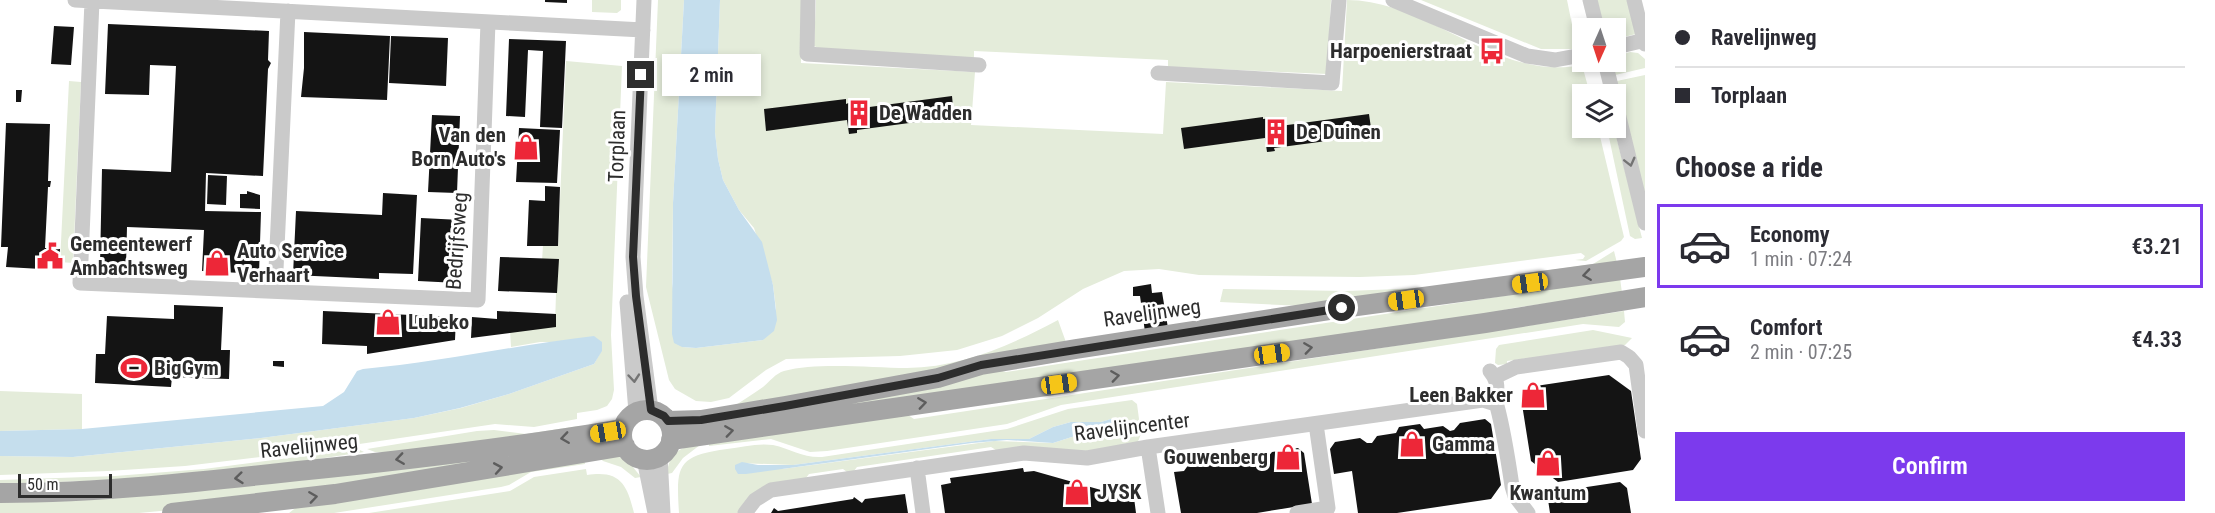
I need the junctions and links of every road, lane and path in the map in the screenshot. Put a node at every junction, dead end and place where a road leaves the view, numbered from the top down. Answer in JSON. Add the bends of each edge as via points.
{"nodes":[{"id":1,"x":75,"y":0,"type":"edge"},
{"id":2,"x":644,"y":0,"type":"edge"},
{"id":3,"x":808,"y":0,"type":"edge"},
{"id":4,"x":1339,"y":0,"type":"edge"},
{"id":5,"x":1394,"y":0,"type":"edge"},
{"id":6,"x":1590,"y":0,"type":"edge"},
{"id":7,"x":1635,"y":0,"type":"edge"},
{"id":8,"x":92,"y":1,"type":"edge"},
{"id":9,"x":288,"y":11,"type":"junction"},
{"id":10,"x":1594,"y":18,"type":"edge"},
{"id":11,"x":488,"y":22,"type":"junction"},
{"id":12,"x":643,"y":30,"type":"junction"},
{"id":13,"x":1645,"y":41,"type":"edge"},
{"id":14,"x":1626,"y":46,"type":"edge"},
{"id":15,"x":1572,"y":57,"type":"edge"},
{"id":16,"x":979,"y":65,"type":"dead end"},
{"id":17,"x":1158,"y":74,"type":"dead end"},
{"id":18,"x":1624,"y":138,"type":"edge"},
{"id":19,"x":1645,"y":223,"type":"edge"},
{"id":20,"x":1645,"y":267,"type":"edge"},
{"id":21,"x":275,"y":291,"type":"junction"},
{"id":22,"x":1645,"y":297,"type":"edge"},
{"id":23,"x":1496,"y":404,"type":"junction"},
{"id":24,"x":643,"y":411,"type":"junction"},
{"id":25,"x":1316,"y":424,"type":"junction"},
{"id":26,"x":1645,"y":431,"type":"edge"},
{"id":27,"x":624,"y":438,"type":"junction"},
{"id":28,"x":661,"y":444,"type":"junction"},
{"id":29,"x":1148,"y":447,"type":"junction"},
{"id":30,"x":917,"y":468,"type":"junction"},
{"id":31,"x":0,"y":493,"type":"edge"},
{"id":32,"x":172,"y":513,"type":"edge"},
{"id":33,"x":655,"y":513,"type":"edge"},
{"id":34,"x":663,"y":513,"type":"edge"},
{"id":35,"x":745,"y":513,"type":"edge"},
{"id":36,"x":923,"y":513,"type":"edge"},
{"id":37,"x":1158,"y":513,"type":"edge"},
{"id":38,"x":1297,"y":513,"type":"edge"},
{"id":39,"x":1528,"y":513,"type":"edge"}],
"edges":[{"from":1,"to":8,"type":"street"},
{"from":2,"to":12,"type":"street","name":"Torplaan"},
{"from":3,"to":16,"type":"street","via":[[807,54]]},
{"from":4,"to":17,"type":"street","via":[[1332,83]]},
{"from":5,"to":15,"type":"street","via":[[1527,56],[1554,60]]},
{"from":6,"to":10,"type":"street"},
{"from":7,"to":13,"type":"street"},
{"from":8,"to":9,"type":"street"},
{"from":8,"to":21,"type":"street","name":"Bedrijfsweg","via":[[80,283]]},
{"from":9,"to":11,"type":"street"},
{"from":9,"to":21,"type":"street"},
{"from":11,"to":12,"type":"street"},
{"from":11,"to":21,"type":"street","name":"Bedrijfsweg","via":[[478,300]]},
{"from":12,"to":24,"type":"street","name":"Torplaan","via":[[633,257]]},
{"from":13,"to":14,"type":"street"},
{"from":18,"to":19,"type":"street","one_way":true},
{"from":20,"to":28,"type":"main road","name":"Ravelijnweg","one_way":true,"via":[[1342,308],[981,365],[938,378],[701,420]]},
{"from":28,"to":22,"type":"main road","one_way":true,"via":[[727,431]]},
{"from":23,"to":25,"type":"street","name":"Ravelijncenter","via":[[1483,400]]},
{"from":23,"to":26,"type":"street","via":[[1498,393],[1493,374],[1516,367],[1621,352],[1636,366]]},
{"from":23,"to":39,"type":"street","via":[[1512,486]]},
{"from":24,"to":27,"type":"main road","via":[[630,417]]},
{"from":24,"to":28,"type":"main road","via":[[664,416]]},
{"from":25,"to":29,"type":"street","name":"Ravelijncenter"},
{"from":25,"to":38,"type":"street","via":[[1328,508]]},
{"from":27,"to":28,"type":"main road","via":[[633,455]]},
{"from":27,"to":31,"type":"main road","name":"Ravelijnweg","one_way":true,"via":[[526,444],[199,482]]},
{"from":32,"to":27,"type":"main road","one_way":true,"via":[[335,494]]},
{"from":28,"to":33,"type":"street"},
{"from":28,"to":34,"type":"street"},
{"from":29,"to":30,"type":"street","name":"Ravelijncenter","via":[[1087,458],[1024,453]]},
{"from":29,"to":37,"type":"street"},
{"from":30,"to":35,"type":"street","name":"Ravelijncenter","via":[[771,490],[755,500]]},
{"from":30,"to":36,"type":"street"}]}
